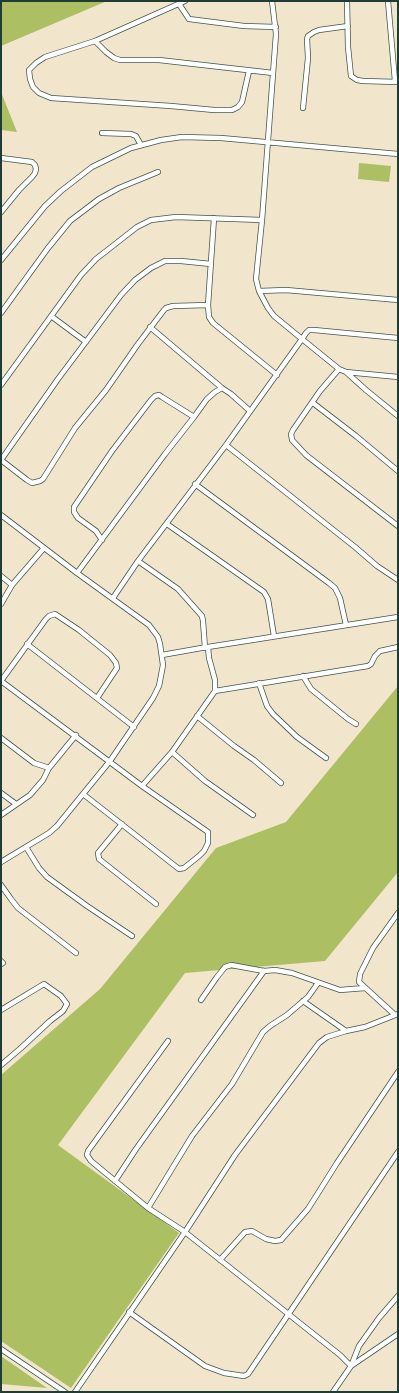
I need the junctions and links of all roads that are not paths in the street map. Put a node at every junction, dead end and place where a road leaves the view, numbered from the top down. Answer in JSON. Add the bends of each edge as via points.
{"nodes":[{"id":1,"x":185,"y":1,"type":"edge"},
{"id":2,"x":272,"y":1,"type":"edge"},
{"id":3,"x":347,"y":1,"type":"edge"},
{"id":4,"x":388,"y":1,"type":"edge"},
{"id":5,"x":179,"y":4,"type":"junction"},
{"id":6,"x":348,"y":26,"type":"junction"},
{"id":7,"x":276,"y":27,"type":"junction"},
{"id":8,"x":95,"y":41,"type":"junction"},
{"id":9,"x":249,"y":71,"type":"junction"},
{"id":10,"x":273,"y":73,"type":"junction"},
{"id":11,"x":396,"y":82,"type":"edge"},
{"id":12,"x":303,"y":108,"type":"dead end"},
{"id":13,"x":102,"y":133,"type":"dead end"},
{"id":14,"x":268,"y":143,"type":"junction"},
{"id":15,"x":141,"y":146,"type":"junction"},
{"id":16,"x":398,"y":154,"type":"edge"},
{"id":17,"x":1,"y":158,"type":"edge"},
{"id":18,"x":158,"y":172,"type":"dead end"},
{"id":19,"x":1,"y":212,"type":"edge"},
{"id":20,"x":214,"y":218,"type":"junction"},
{"id":21,"x":262,"y":220,"type":"junction"},
{"id":22,"x":1,"y":260,"type":"edge"},
{"id":23,"x":211,"y":264,"type":"junction"},
{"id":24,"x":259,"y":291,"type":"junction"},
{"id":25,"x":398,"y":300,"type":"edge"},
{"id":26,"x":208,"y":305,"type":"junction"},
{"id":27,"x":1,"y":313,"type":"edge"},
{"id":28,"x":51,"y":316,"type":"junction"},
{"id":29,"x":150,"y":327,"type":"junction"},
{"id":30,"x":398,"y":338,"type":"edge"},
{"id":31,"x":302,"y":339,"type":"junction"},
{"id":32,"x":86,"y":342,"type":"junction"},
{"id":33,"x":339,"y":369,"type":"junction"},
{"id":34,"x":346,"y":372,"type":"junction"},
{"id":35,"x":277,"y":375,"type":"junction"},
{"id":36,"x":398,"y":377,"type":"edge"},
{"id":37,"x":1,"y":385,"type":"edge"},
{"id":38,"x":222,"y":388,"type":"junction"},
{"id":39,"x":313,"y":403,"type":"junction"},
{"id":40,"x":250,"y":411,"type":"junction"},
{"id":41,"x":398,"y":416,"type":"edge"},
{"id":42,"x":194,"y":418,"type":"junction"},
{"id":43,"x":226,"y":445,"type":"junction"},
{"id":44,"x":1,"y":460,"type":"edge"},
{"id":45,"x":398,"y":471,"type":"edge"},
{"id":46,"x":196,"y":484,"type":"junction"},
{"id":47,"x":1,"y":515,"type":"edge"},
{"id":48,"x":167,"y":524,"type":"junction"},
{"id":49,"x":398,"y":526,"type":"edge"},
{"id":50,"x":102,"y":540,"type":"junction"},
{"id":51,"x":44,"y":548,"type":"junction"},
{"id":52,"x":138,"y":561,"type":"junction"},
{"id":53,"x":77,"y":573,"type":"junction"},
{"id":54,"x":1,"y":576,"type":"edge"},
{"id":55,"x":398,"y":580,"type":"edge"},
{"id":56,"x":12,"y":585,"type":"junction"},
{"id":57,"x":113,"y":598,"type":"junction"},
{"id":58,"x":1,"y":604,"type":"edge"},
{"id":59,"x":398,"y":617,"type":"edge"},
{"id":60,"x":346,"y":625,"type":"junction"},
{"id":61,"x":274,"y":636,"type":"junction"},
{"id":62,"x":27,"y":644,"type":"junction"},
{"id":63,"x":207,"y":647,"type":"junction"},
{"id":64,"x":398,"y":647,"type":"edge"},
{"id":65,"x":162,"y":655,"type":"junction"},
{"id":66,"x":303,"y":676,"type":"junction"},
{"id":67,"x":1,"y":681,"type":"edge"},
{"id":68,"x":259,"y":683,"type":"junction"},
{"id":69,"x":216,"y":691,"type":"junction"},
{"id":70,"x":97,"y":698,"type":"junction"},
{"id":71,"x":197,"y":716,"type":"junction"},
{"id":72,"x":356,"y":724,"type":"dead end"},
{"id":73,"x":134,"y":727,"type":"junction"},
{"id":74,"x":76,"y":735,"type":"junction"},
{"id":75,"x":1,"y":738,"type":"edge"},
{"id":76,"x":172,"y":752,"type":"junction"},
{"id":77,"x":326,"y":758,"type":"dead end"},
{"id":78,"x":110,"y":761,"type":"junction"},
{"id":79,"x":49,"y":768,"type":"junction"},
{"id":80,"x":281,"y":784,"type":"dead end"},
{"id":81,"x":142,"y":786,"type":"junction"},
{"id":82,"x":1,"y":793,"type":"edge"},
{"id":83,"x":83,"y":794,"type":"junction"},
{"id":84,"x":16,"y":804,"type":"junction"},
{"id":85,"x":1,"y":815,"type":"edge"},
{"id":86,"x":253,"y":815,"type":"dead end"},
{"id":87,"x":122,"y":824,"type":"junction"},
{"id":88,"x":26,"y":847,"type":"junction"},
{"id":89,"x":1,"y":862,"type":"edge"},
{"id":90,"x":1,"y":885,"type":"edge"},
{"id":91,"x":156,"y":904,"type":"dead end"},
{"id":92,"x":398,"y":913,"type":"edge"},
{"id":93,"x":132,"y":936,"type":"dead end"},
{"id":94,"x":76,"y":953,"type":"dead end"},
{"id":95,"x":1,"y":961,"type":"edge"},
{"id":96,"x":1,"y":964,"type":"edge"},
{"id":97,"x":264,"y":971,"type":"junction"},
{"id":98,"x":318,"y":982,"type":"junction"},
{"id":99,"x":365,"y":988,"type":"junction"},
{"id":100,"x":201,"y":1000,"type":"dead end"},
{"id":101,"x":303,"y":1001,"type":"junction"},
{"id":102,"x":1,"y":1010,"type":"edge"},
{"id":103,"x":397,"y":1015,"type":"edge"},
{"id":104,"x":346,"y":1031,"type":"junction"},
{"id":105,"x":168,"y":1041,"type":"dead end"},
{"id":106,"x":1,"y":1065,"type":"edge"},
{"id":107,"x":398,"y":1072,"type":"edge"},
{"id":108,"x":398,"y":1152,"type":"edge"},
{"id":109,"x":115,"y":1181,"type":"junction"},
{"id":110,"x":148,"y":1208,"type":"junction"},
{"id":111,"x":185,"y":1232,"type":"junction"},
{"id":112,"x":220,"y":1260,"type":"junction"},
{"id":113,"x":398,"y":1296,"type":"edge"},
{"id":114,"x":129,"y":1312,"type":"junction"},
{"id":115,"x":289,"y":1314,"type":"junction"},
{"id":116,"x":398,"y":1334,"type":"edge"},
{"id":117,"x":1,"y":1349,"type":"edge"},
{"id":118,"x":351,"y":1366,"type":"junction"},
{"id":119,"x":64,"y":1392,"type":"edge"},
{"id":120,"x":76,"y":1392,"type":"edge"},
{"id":121,"x":333,"y":1392,"type":"edge"}],
"edges":[{"from":1,"to":5,"type":"street"},
{"from":2,"to":7,"type":"street"},
{"from":3,"to":6,"type":"street"},
{"from":4,"to":11,"type":"street"},
{"from":5,"to":7,"type":"street","via":[[189,19]]},
{"from":5,"to":8,"type":"street"},
{"from":6,"to":11,"type":"street","via":[[351,76],[363,81]]},
{"from":6,"to":12,"type":"street","via":[[319,30],[308,36]]},
{"from":7,"to":10,"type":"street"},
{"from":8,"to":9,"type":"street","via":[[106,52],[120,60],[165,60]]},
{"from":8,"to":9,"type":"street","via":[[45,57],[30,68],[28,74],[36,91],[51,98],[232,110],[242,102]]},
{"from":9,"to":10,"type":"street"},
{"from":10,"to":14,"type":"street"},
{"from":13,"to":15,"type":"street","via":[[131,134],[136,136]]},
{"from":14,"to":15,"type":"street","via":[[176,137]]},
{"from":14,"to":16,"type":"street"},
{"from":14,"to":21,"type":"street"},
{"from":15,"to":22,"type":"street","via":[[119,153],[92,167],[61,190]]},
{"from":17,"to":19,"type":"street","via":[[32,162],[36,169]]},
{"from":18,"to":27,"type":"street","via":[[113,192],[82,211],[48,248]]},
{"from":20,"to":21,"type":"street"},
{"from":20,"to":23,"type":"street"},
{"from":20,"to":28,"type":"street","via":[[164,218],[151,220],[137,227],[96,259]]},
{"from":21,"to":24,"type":"street","via":[[256,271]]},
{"from":23,"to":26,"type":"street"},
{"from":23,"to":32,"type":"street","via":[[165,261],[151,268],[121,295]]},
{"from":24,"to":25,"type":"street","via":[[286,290]]},
{"from":24,"to":31,"type":"street","via":[[274,316]]},
{"from":26,"to":29,"type":"street","via":[[166,308]]},
{"from":26,"to":35,"type":"street","via":[[209,317],[213,323]]},
{"from":28,"to":32,"type":"street"},
{"from":28,"to":37,"type":"street"},
{"from":29,"to":38,"type":"street"},
{"from":29,"to":44,"type":"street","via":[[76,428],[43,479],[32,483]]},
{"from":30,"to":31,"type":"street","via":[[310,330]]},
{"from":31,"to":33,"type":"street"},
{"from":31,"to":35,"type":"street"},
{"from":32,"to":44,"type":"street"},
{"from":33,"to":34,"type":"street"},
{"from":33,"to":39,"type":"street"},
{"from":34,"to":36,"type":"street"},
{"from":34,"to":41,"type":"street"},
{"from":35,"to":40,"type":"street"},
{"from":38,"to":40,"type":"street"},
{"from":38,"to":42,"type":"street","via":[[207,399]]},
{"from":39,"to":45,"type":"street"},
{"from":39,"to":49,"type":"street","via":[[291,434],[294,443]]},
{"from":40,"to":43,"type":"street"},
{"from":42,"to":50,"type":"street"},
{"from":42,"to":50,"type":"street","via":[[162,397],[155,396],[150,400],[74,507],[78,518],[96,531]]},
{"from":43,"to":46,"type":"street"},
{"from":43,"to":55,"type":"street"},
{"from":46,"to":48,"type":"street"},
{"from":46,"to":60,"type":"street","via":[[329,583],[338,593]]},
{"from":47,"to":51,"type":"street"},
{"from":48,"to":52,"type":"street"},
{"from":48,"to":61,"type":"street","via":[[264,592],[268,599]]},
{"from":50,"to":53,"type":"street"},
{"from":51,"to":53,"type":"street"},
{"from":51,"to":56,"type":"street"},
{"from":52,"to":57,"type":"street"},
{"from":52,"to":63,"type":"street","via":[[178,589],[194,606],[202,616]]},
{"from":53,"to":57,"type":"street"},
{"from":54,"to":56,"type":"street"},
{"from":56,"to":58,"type":"street"},
{"from":57,"to":65,"type":"street","via":[[149,625],[158,637]]},
{"from":59,"to":60,"type":"street"},
{"from":60,"to":61,"type":"street"},
{"from":61,"to":63,"type":"street"},
{"from":62,"to":67,"type":"street"},
{"from":62,"to":70,"type":"street"},
{"from":62,"to":70,"type":"street","via":[[52,615],[58,615],[79,630],[116,663],[117,668]]},
{"from":63,"to":65,"type":"street"},
{"from":63,"to":69,"type":"street"},
{"from":64,"to":66,"type":"street","via":[[380,650],[368,666]]},
{"from":65,"to":73,"type":"street","via":[[159,686]]},
{"from":66,"to":68,"type":"street"},
{"from":66,"to":72,"type":"street","via":[[312,688]]},
{"from":67,"to":74,"type":"street"},
{"from":68,"to":69,"type":"street"},
{"from":68,"to":77,"type":"street","via":[[267,706],[273,714],[297,737]]},
{"from":69,"to":71,"type":"street"},
{"from":70,"to":73,"type":"street"},
{"from":71,"to":76,"type":"street"},
{"from":71,"to":80,"type":"street"},
{"from":73,"to":78,"type":"street"},
{"from":74,"to":78,"type":"street"},
{"from":74,"to":79,"type":"street"},
{"from":75,"to":79,"type":"street","via":[[34,763]]},
{"from":76,"to":81,"type":"street"},
{"from":76,"to":86,"type":"street","via":[[206,781]]},
{"from":78,"to":81,"type":"street"},
{"from":78,"to":83,"type":"street"},
{"from":79,"to":84,"type":"street","via":[[30,795]]},
{"from":81,"to":87,"type":"street","via":[[208,832],[208,843],[204,851],[190,864],[179,869]]},
{"from":82,"to":84,"type":"street"},
{"from":83,"to":87,"type":"street"},
{"from":83,"to":88,"type":"street","via":[[57,826]]},
{"from":84,"to":85,"type":"street"},
{"from":87,"to":91,"type":"street","via":[[98,853],[99,859]]},
{"from":88,"to":89,"type":"street"},
{"from":88,"to":93,"type":"street","via":[[47,877]]},
{"from":90,"to":94,"type":"street","via":[[18,908]]},
{"from":92,"to":99,"type":"street","via":[[373,948],[360,974],[359,982]]},
{"from":95,"to":96,"type":"street"},
{"from":97,"to":98,"type":"street","via":[[292,973]]},
{"from":97,"to":100,"type":"street","via":[[231,965],[225,967]]},
{"from":97,"to":109,"type":"street"},
{"from":98,"to":99,"type":"street","via":[[340,990]]},
{"from":98,"to":101,"type":"street"},
{"from":99,"to":103,"type":"street"},
{"from":101,"to":104,"type":"street"},
{"from":101,"to":110,"type":"street","via":[[263,1032],[232,1084],[192,1136]]},
{"from":102,"to":106,"type":"street","via":[[44,984],[52,988],[67,1004]]},
{"from":103,"to":104,"type":"street"},
{"from":104,"to":111,"type":"street","via":[[327,1037],[319,1043],[235,1154]]},
{"from":105,"to":109,"type":"street","via":[[88,1151],[87,1155],[91,1161]]},
{"from":107,"to":112,"type":"street","via":[[308,1209],[281,1240],[266,1239],[252,1231],[245,1232]]},
{"from":108,"to":115,"type":"street"},
{"from":109,"to":110,"type":"street"},
{"from":110,"to":111,"type":"street"},
{"from":111,"to":112,"type":"street"},
{"from":111,"to":114,"type":"street"},
{"from":112,"to":115,"type":"street"},
{"from":113,"to":118,"type":"street","via":[[359,1346]]},
{"from":114,"to":115,"type":"street","via":[[206,1366],[224,1373],[244,1376],[248,1374]]},
{"from":114,"to":120,"type":"street"},
{"from":115,"to":118,"type":"street"},
{"from":116,"to":118,"type":"street"},
{"from":117,"to":119,"type":"street"},
{"from":118,"to":121,"type":"street"}]}
